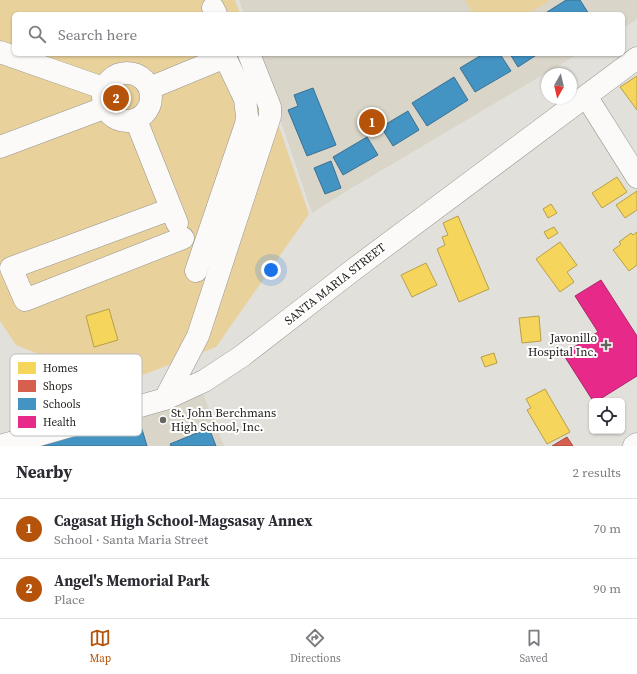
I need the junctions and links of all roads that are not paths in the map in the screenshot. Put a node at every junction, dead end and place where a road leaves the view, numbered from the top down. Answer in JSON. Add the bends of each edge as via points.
{"nodes":[{"id":1,"x":0,"y":52,"type":"edge"},
{"id":2,"x":223,"y":56,"type":"edge"},
{"id":3,"x":225,"y":56,"type":"edge"},
{"id":4,"x":250,"y":56,"type":"edge"},
{"id":5,"x":637,"y":58,"type":"edge"},
{"id":6,"x":150,"y":88,"type":"junction"},
{"id":7,"x":586,"y":96,"type":"junction"},
{"id":8,"x":104,"y":98,"type":"junction"},
{"id":9,"x":136,"y":120,"type":"junction"},
{"id":10,"x":0,"y":147,"type":"edge"},
{"id":11,"x":637,"y":178,"type":"edge"},
{"id":12,"x":171,"y":209,"type":"junction"},
{"id":13,"x":183,"y":238,"type":"junction"},
{"id":14,"x":196,"y":271,"type":"junction"},
{"id":15,"x":210,"y":299,"type":"junction"},
{"id":16,"x":165,"y":399,"type":"junction"},
{"id":17,"x":142,"y":406,"type":"edge"},
{"id":18,"x":35,"y":436,"type":"edge"},
{"id":19,"x":637,"y":444,"type":"edge"},
{"id":20,"x":0,"y":446,"type":"edge"},
{"id":21,"x":634,"y":446,"type":"edge"}],
"edges":[{"from":1,"to":8,"type":"main road"},
{"from":2,"to":6,"type":"main road"},
{"from":3,"to":14,"type":"main road","via":[[245,99],[246,124]]},
{"from":4,"to":15,"type":"main road","via":[[270,107],[270,116]]},
{"from":5,"to":7,"type":"main road","name":"SANTA MARIA STREET"},
{"from":6,"to":8,"type":"main road","via":[[143,78],[132,73],[120,73],[110,79]]},
{"from":6,"to":9,"type":"main road","via":[[149,107],[144,115]]},
{"from":7,"to":11,"type":"main road"},
{"from":7,"to":16,"type":"main road","name":"SANTA MARIA STREET","via":[[242,356],[204,381]]},
{"from":8,"to":9,"type":"main road","via":[[118,120]]},
{"from":8,"to":10,"type":"main road"},
{"from":9,"to":12,"type":"main road"},
{"from":12,"to":13,"type":"main road"},
{"from":12,"to":13,"type":"main road","via":[[11,268],[25,300]]},
{"from":13,"to":14,"type":"main road"},
{"from":14,"to":15,"type":"main road"},
{"from":15,"to":16,"type":"main road","via":[[198,336]]},
{"from":16,"to":17,"type":"main road","name":"SANTA MARIA STREET"},
{"from":18,"to":20,"type":"main road","name":"SANTA MARIA STREET"},
{"from":19,"to":21,"type":"main road"}]}
